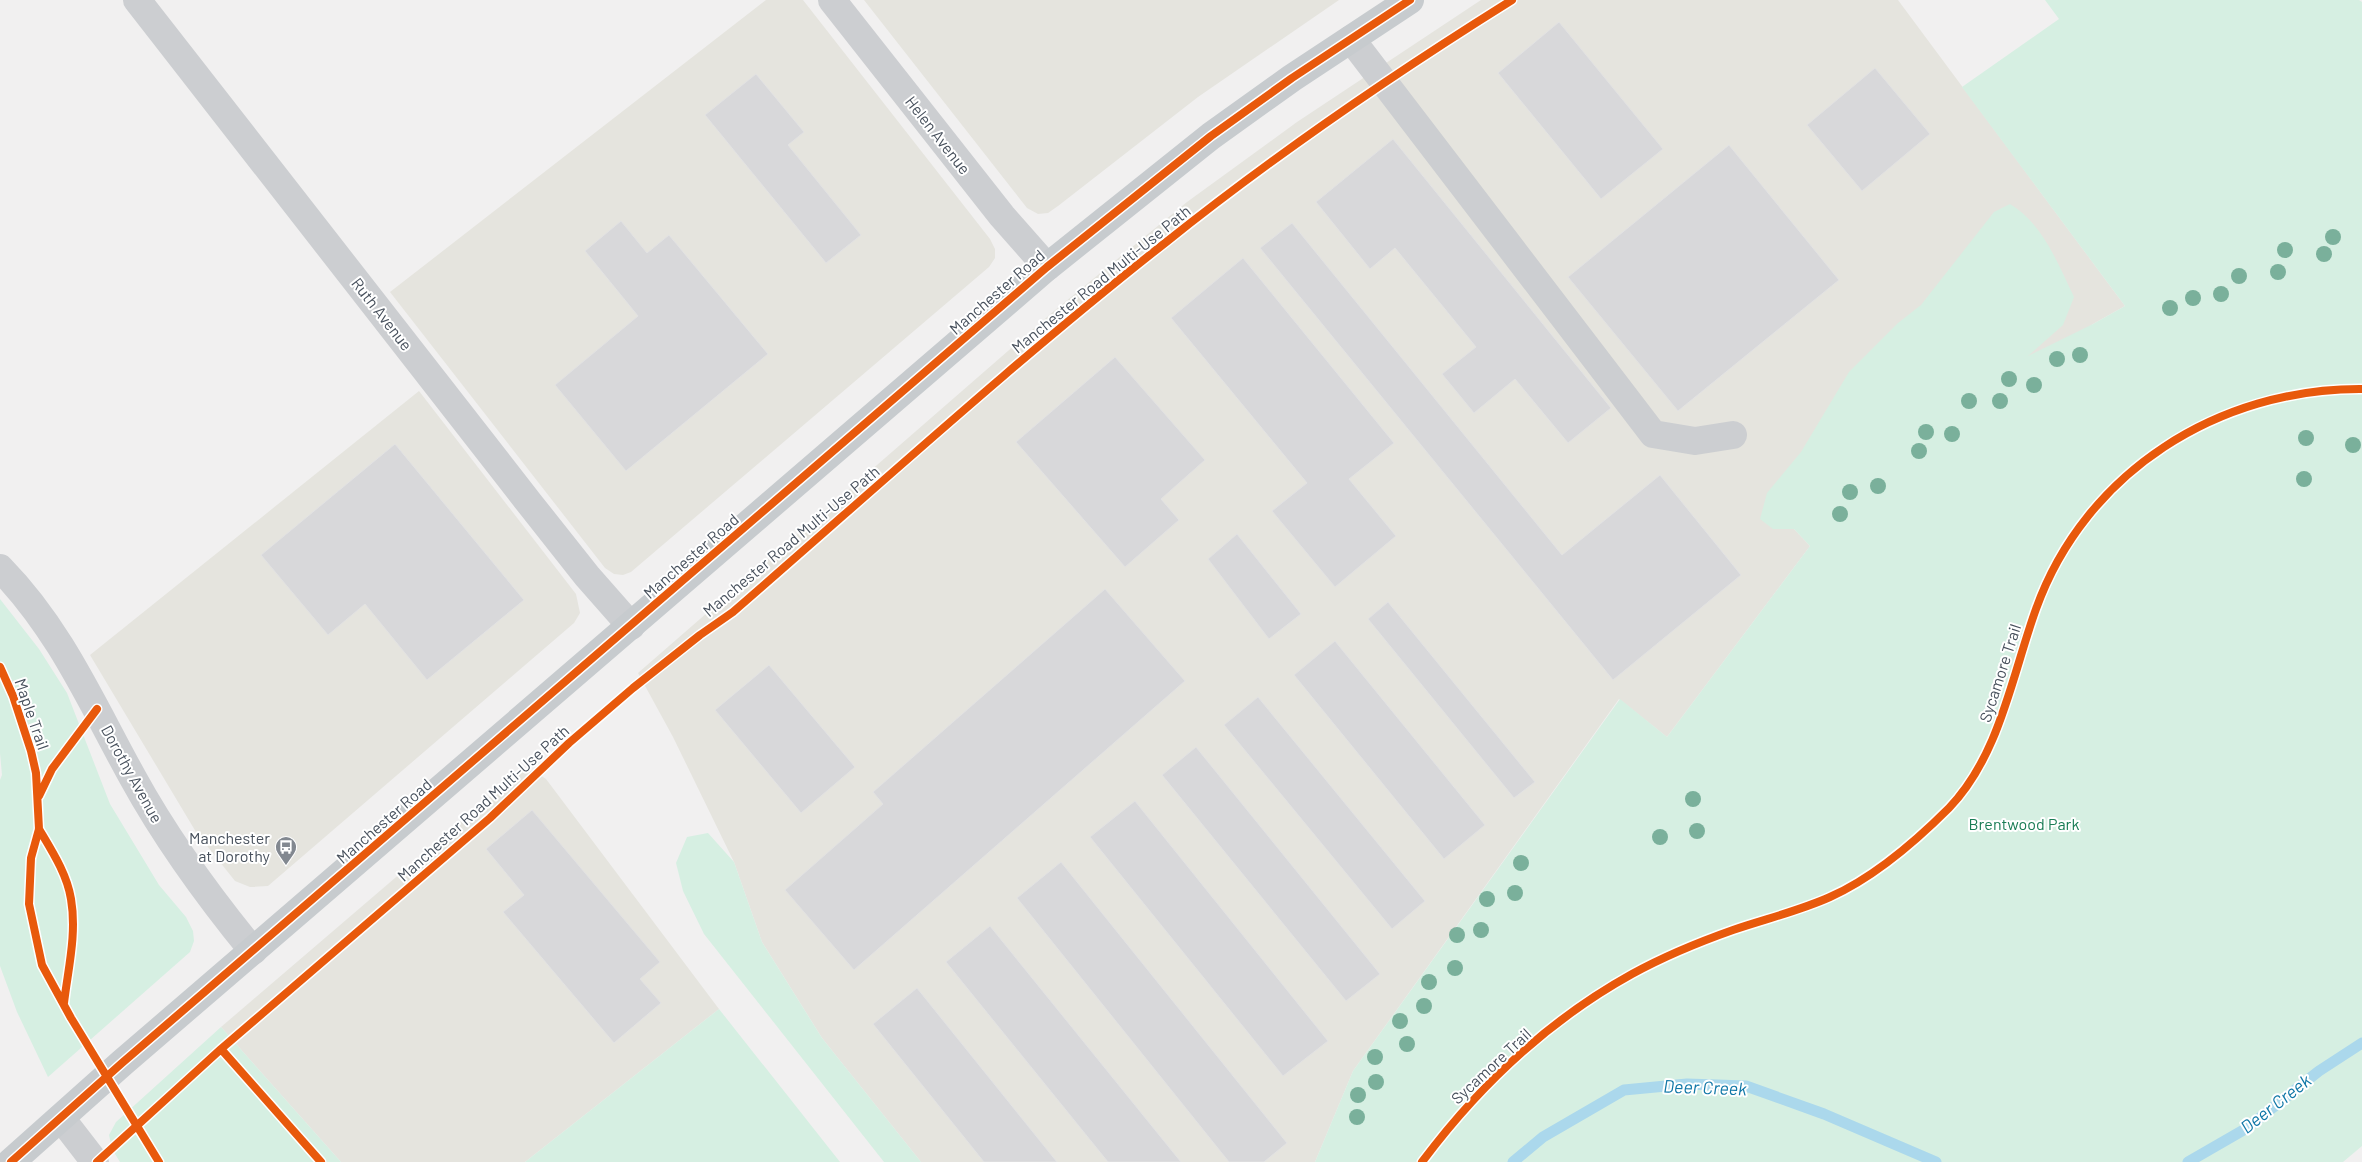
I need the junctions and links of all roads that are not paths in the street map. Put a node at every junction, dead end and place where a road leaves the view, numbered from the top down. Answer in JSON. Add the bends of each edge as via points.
{"nodes":[{"id":1,"x":137,"y":0,"type":"edge"},
{"id":2,"x":832,"y":0,"type":"edge"},
{"id":3,"x":1410,"y":0,"type":"edge"},
{"id":4,"x":1350,"y":39,"type":"junction"},
{"id":5,"x":1047,"y":267,"type":"junction"},
{"id":6,"x":1733,"y":434,"type":"dead end"},
{"id":7,"x":0,"y":568,"type":"edge"},
{"id":8,"x":631,"y":626,"type":"junction"},
{"id":9,"x":253,"y":951,"type":"junction"},
{"id":10,"x":61,"y":1118,"type":"junction"},
{"id":11,"x":12,"y":1162,"type":"edge"},
{"id":12,"x":95,"y":1162,"type":"edge"}],
"edges":[{"from":1,"to":8,"type":"street","name":"Ruth Avenue","via":[[530,504]]},
{"from":2,"to":5,"type":"street","name":"Helen Avenue","via":[[1012,229]]},
{"from":3,"to":4,"type":"main road","name":"Manchester Road"},
{"from":4,"to":5,"type":"main road","name":"Manchester Road","via":[[1210,136]]},
{"from":4,"to":6,"type":"street","via":[[1653,434],[1695,441]]},
{"from":5,"to":8,"type":"main road","name":"Manchester Road"},
{"from":7,"to":9,"type":"street","name":"Dorothy Avenue","via":[[24,593],[73,666],[133,778],[190,871]]},
{"from":8,"to":9,"type":"main road","name":"Manchester Road"},
{"from":9,"to":10,"type":"main road","name":"Manchester Road"},
{"from":10,"to":11,"type":"main road","name":"Manchester Road"},
{"from":10,"to":12,"type":"street"}]}
